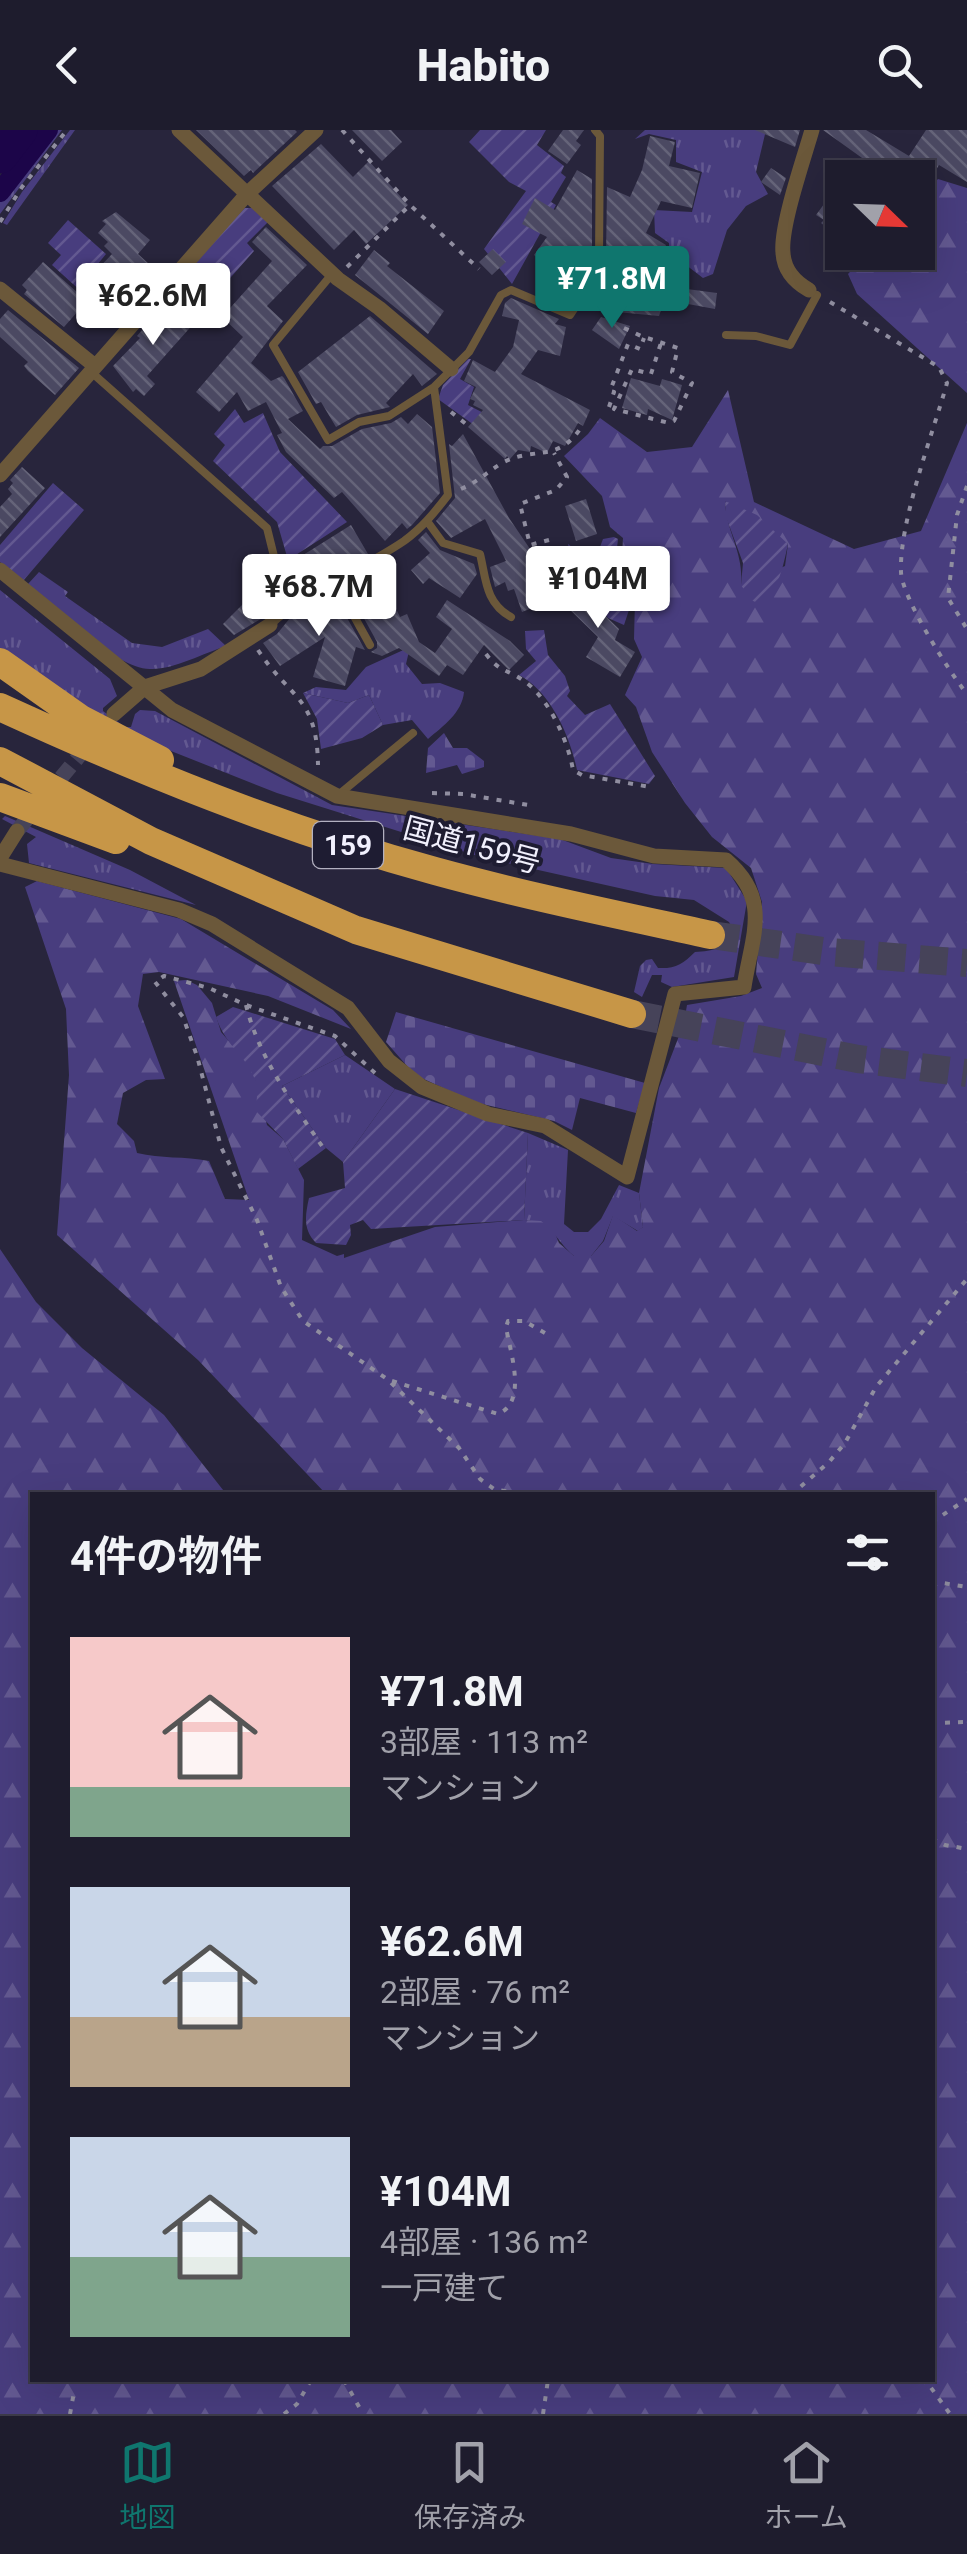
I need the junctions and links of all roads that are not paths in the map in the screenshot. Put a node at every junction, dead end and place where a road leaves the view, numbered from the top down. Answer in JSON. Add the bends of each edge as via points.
{"nodes":[{"id":1,"x":179,"y":130,"type":"edge"},
{"id":2,"x":316,"y":130,"type":"edge"},
{"id":3,"x":595,"y":130,"type":"edge"},
{"id":4,"x":812,"y":130,"type":"edge"},
{"id":5,"x":248,"y":193,"type":"junction"},
{"id":6,"x":334,"y":276,"type":"junction"},
{"id":7,"x":0,"y":289,"type":"edge"},
{"id":8,"x":813,"y":293,"type":"joint"},
{"id":9,"x":726,"y":336,"type":"dead end"},
{"id":10,"x":93,"y":368,"type":"junction"},
{"id":11,"x":451,"y":370,"type":"junction"},
{"id":12,"x":434,"y":387,"type":"junction"},
{"id":13,"x":0,"y":475,"type":"edge"},
{"id":14,"x":427,"y":521,"type":"junction"},
{"id":15,"x":0,"y":570,"type":"edge"},
{"id":16,"x":334,"y":580,"type":"junction"},
{"id":17,"x":287,"y":609,"type":"junction"},
{"id":18,"x":510,"y":616,"type":"dead end"},
{"id":19,"x":270,"y":624,"type":"joint"},
{"id":20,"x":370,"y":645,"type":"dead end"},
{"id":21,"x":0,"y":662,"type":"edge"},
{"id":22,"x":146,"y":687,"type":"junction"},
{"id":23,"x":0,"y":708,"type":"edge"},
{"id":24,"x":114,"y":714,"type":"dead end"},
{"id":25,"x":413,"y":732,"type":"dead end"},
{"id":26,"x":0,"y":760,"type":"edge"},
{"id":27,"x":337,"y":796,"type":"junction"},
{"id":28,"x":0,"y":797,"type":"edge"},
{"id":29,"x":17,"y":831,"type":"tunnel mouth"},
{"id":30,"x":0,"y":861,"type":"edge"},
{"id":31,"x":638,"y":920,"type":"junction"},
{"id":32,"x":356,"y":930,"type":"junction"},
{"id":33,"x":711,"y":936,"type":"tunnel mouth"},
{"id":34,"x":632,"y":1014,"type":"tunnel mouth"}],
"edges":[{"from":1,"to":5,"type":"street"},
{"from":2,"to":5,"type":"street"},
{"from":3,"to":11,"type":"lane","via":[[601,237],[594,279],[570,315],[511,290],[500,296],[469,352]]},
{"from":4,"to":8,"type":"street","via":[[782,253],[792,280]]},
{"from":5,"to":6,"type":"street"},
{"from":5,"to":10,"type":"street"},
{"from":6,"to":11,"type":"street"},
{"from":6,"to":12,"type":"lane","via":[[274,345],[328,440],[359,422],[389,416]]},
{"from":7,"to":10,"type":"street"},
{"from":8,"to":9,"type":"lane","via":[[790,345]]},
{"from":10,"to":13,"type":"street"},
{"from":10,"to":17,"type":"lane","via":[[267,528]]},
{"from":11,"to":12,"type":"lane"},
{"from":12,"to":14,"type":"lane","via":[[448,495]]},
{"from":14,"to":16,"type":"lane"},
{"from":14,"to":18,"type":"lane","via":[[444,543],[480,554],[488,592]]},
{"from":15,"to":22,"type":"street"},
{"from":16,"to":17,"type":"lane"},
{"from":16,"to":20,"type":"lane"},
{"from":17,"to":19,"type":"lane"},
{"from":19,"to":22,"type":"street","via":[[201,669]]},
{"from":21,"to":31,"type":"highway","number":"159","via":[[149,756],[441,860]]},
{"from":22,"to":24,"type":"street"},
{"from":22,"to":27,"type":"street","via":[[172,710]]},
{"from":23,"to":31,"type":"highway","name":"国道159号","number":"159","via":[[282,823],[434,871]]},
{"from":25,"to":27,"type":"lane"},
{"from":26,"to":32,"type":"highway","number":"159","via":[[151,841]]},
{"from":27,"to":30,"type":"street","via":[[571,834],[654,856],[726,860],[751,887],[744,988],[675,994],[627,1177],[544,1126],[488,1114],[404,1076],[339,1002],[212,924]]},
{"from":28,"to":32,"type":"highway","number":"159"},
{"from":29,"to":30,"type":"street"},
{"from":31,"to":33,"type":"highway","name":"国道159号","number":"159"},
{"from":32,"to":34,"type":"highway","number":"159"}]}
